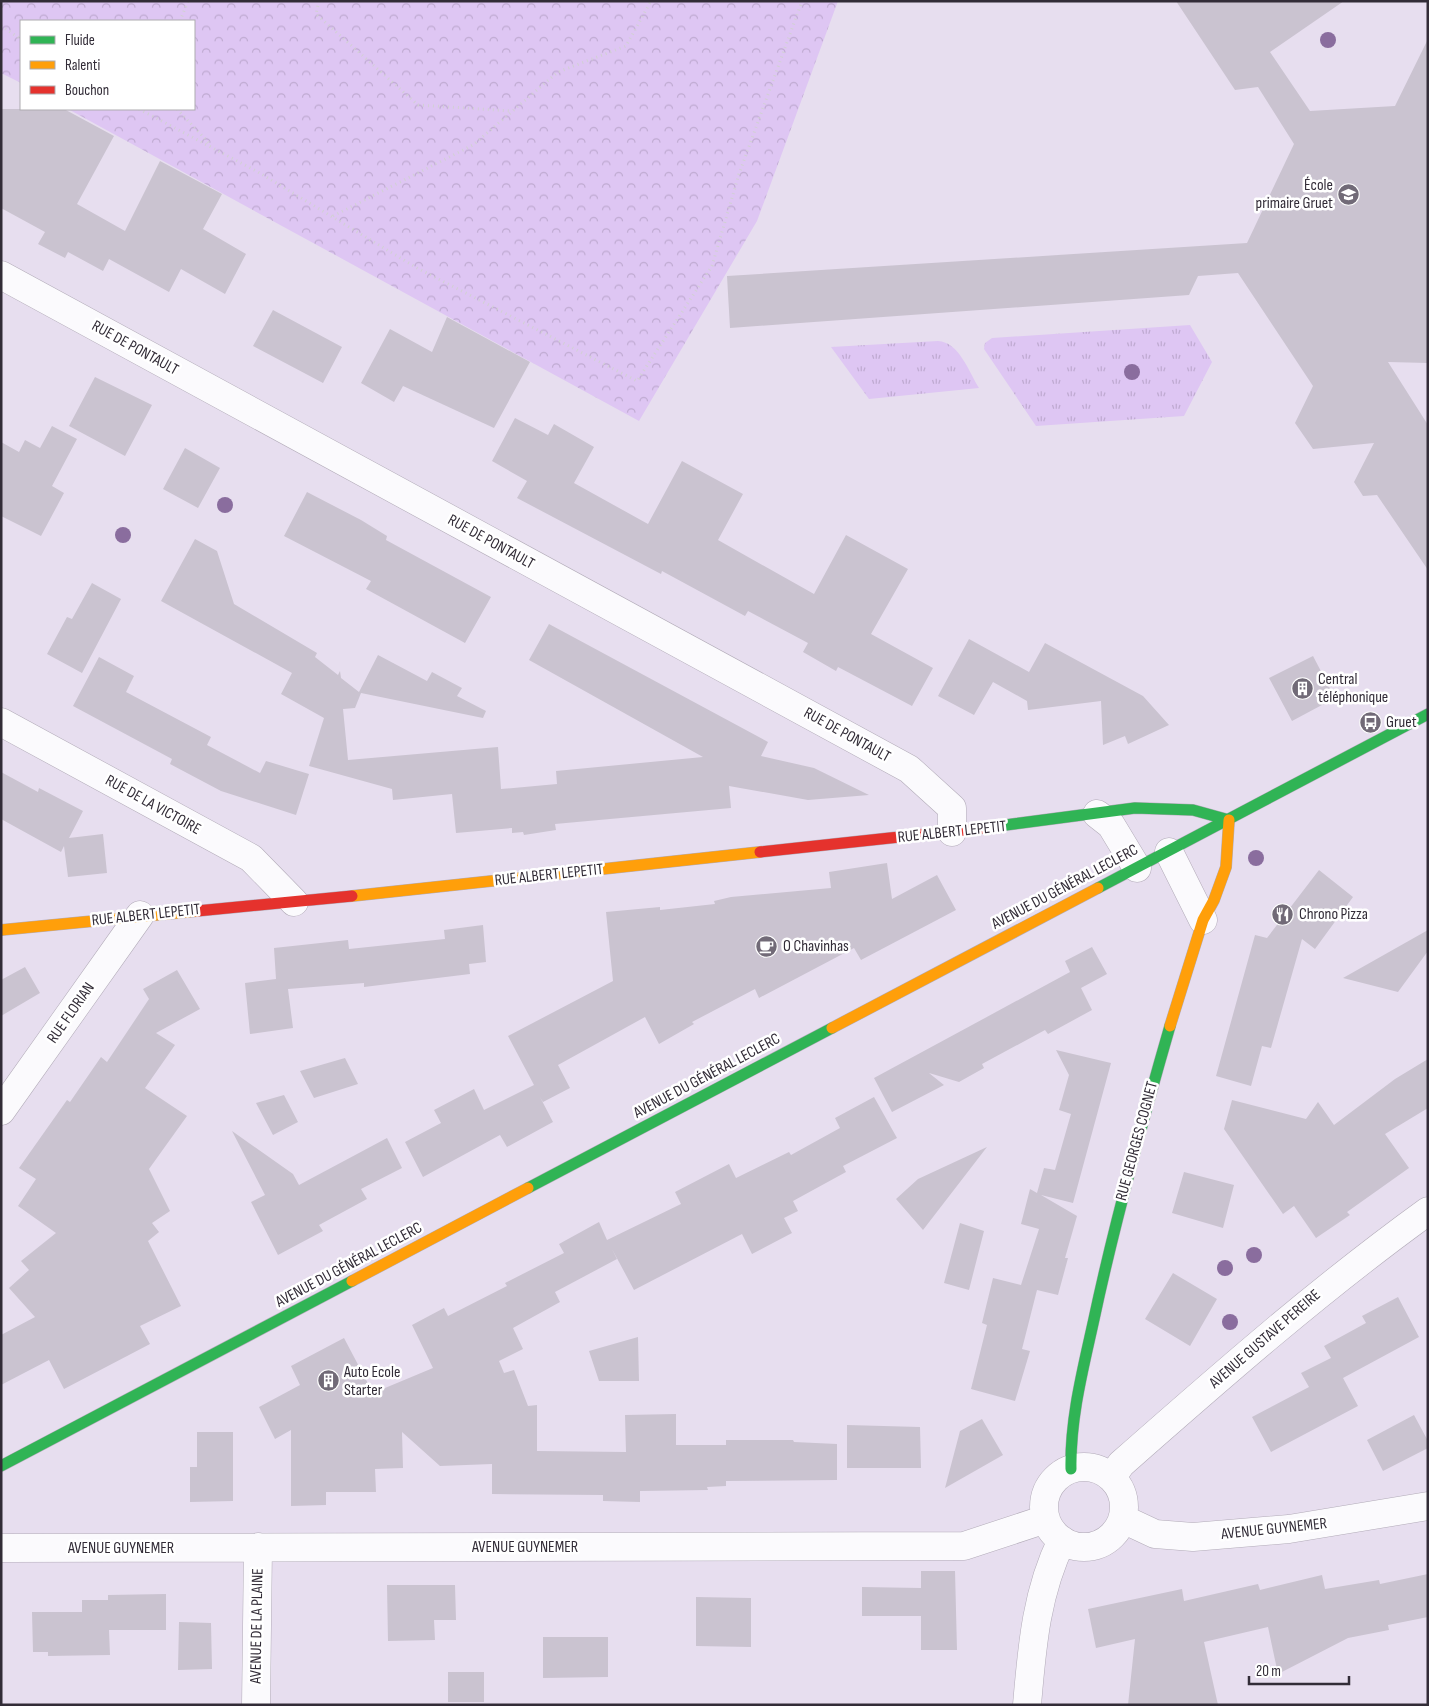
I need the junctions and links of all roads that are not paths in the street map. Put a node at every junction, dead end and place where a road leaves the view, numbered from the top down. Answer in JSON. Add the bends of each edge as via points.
{"nodes":[{"id":1,"x":1,"y":275,"type":"edge"},
{"id":2,"x":1428,"y":714,"type":"edge"},
{"id":3,"x":1,"y":722,"type":"edge"},
{"id":4,"x":1097,"y":814,"type":"junction"},
{"id":5,"x":1229,"y":820,"type":"junction"},
{"id":6,"x":952,"y":832,"type":"junction"},
{"id":7,"x":1168,"y":852,"type":"junction"},
{"id":8,"x":1137,"y":868,"type":"junction"},
{"id":9,"x":294,"y":902,"type":"junction"},
{"id":10,"x":140,"y":916,"type":"junction"},
{"id":11,"x":1203,"y":920,"type":"junction"},
{"id":12,"x":1,"y":930,"type":"edge"},
{"id":13,"x":1,"y":1111,"type":"edge"},
{"id":14,"x":1428,"y":1211,"type":"edge"},
{"id":15,"x":1,"y":1466,"type":"edge"},
{"id":16,"x":1071,"y":1469,"type":"junction"},
{"id":17,"x":1112,"y":1477,"type":"junction"},
{"id":18,"x":1428,"y":1506,"type":"edge"},
{"id":19,"x":1046,"y":1519,"type":"junction"},
{"id":20,"x":1123,"y":1519,"type":"junction"},
{"id":21,"x":1062,"y":1540,"type":"junction"},
{"id":22,"x":258,"y":1546,"type":"junction"},
{"id":23,"x":1,"y":1548,"type":"edge"},
{"id":24,"x":256,"y":1705,"type":"edge"},
{"id":25,"x":1027,"y":1705,"type":"edge"}],
"edges":[{"from":1,"to":6,"type":"street","name":"RUE DE PONTAULT","via":[[909,769],[952,808]]},
{"from":2,"to":5,"type":"street","name":"AVENUE DU GÉNÉRAL LECLERC"},
{"from":3,"to":9,"type":"street","name":"RUE DE LA VICTOIRE","via":[[251,858]]},
{"from":4,"to":5,"type":"street","name":"RUE ALBERT LEPETIT","via":[[1150,807],[1193,810]]},
{"from":4,"to":6,"type":"street","name":"RUE ALBERT LEPETIT"},
{"from":4,"to":8,"type":"street","via":[[1111,825]]},
{"from":5,"to":7,"type":"street","name":"AVENUE DU GÉNÉRAL LECLERC"},
{"from":5,"to":11,"type":"street","name":"RUE GEORGES COGNET","via":[[1226,867]]},
{"from":6,"to":9,"type":"street","name":"RUE ALBERT LEPETIT"},
{"from":7,"to":8,"type":"street","name":"AVENUE DU GÉNÉRAL LECLERC"},
{"from":7,"to":11,"type":"street"},
{"from":8,"to":15,"type":"street","name":"AVENUE DU GÉNÉRAL LECLERC"},
{"from":9,"to":10,"type":"street","name":"RUE ALBERT LEPETIT"},
{"from":10,"to":12,"type":"street","name":"RUE ALBERT LEPETIT"},
{"from":10,"to":13,"type":"street","name":"RUE FLORIAN"},
{"from":11,"to":16,"type":"street","name":"RUE GEORGES COGNET","via":[[1157,1070],[1104,1264],[1076,1402],[1070,1443]]},
{"from":14,"to":17,"type":"street","name":"AVENUE GUSTAVE PEREIRE","via":[[1292,1315],[1121,1464]]},
{"from":16,"to":17,"type":"street","via":[[1092,1467]]},
{"from":16,"to":19,"type":"street","via":[[1060,1474],[1046,1495]]},
{"from":17,"to":20,"type":"street","via":[[1123,1496]]},
{"from":18,"to":20,"type":"street","name":"AVENUE GUYNEMER","via":[[1288,1529],[1193,1537],[1154,1534]]},
{"from":19,"to":21,"type":"street"},
{"from":19,"to":22,"type":"street","name":"AVENUE GUYNEMER","via":[[964,1546]]},
{"from":20,"to":21,"type":"street","via":[[1117,1531],[1098,1545],[1085,1548]]},
{"from":21,"to":25,"type":"street","via":[[1050,1564],[1039,1602]]},
{"from":22,"to":23,"type":"street","name":"AVENUE GUYNEMER"},
{"from":22,"to":24,"type":"street","name":"AVENUE DE LA PLAINE"}]}
